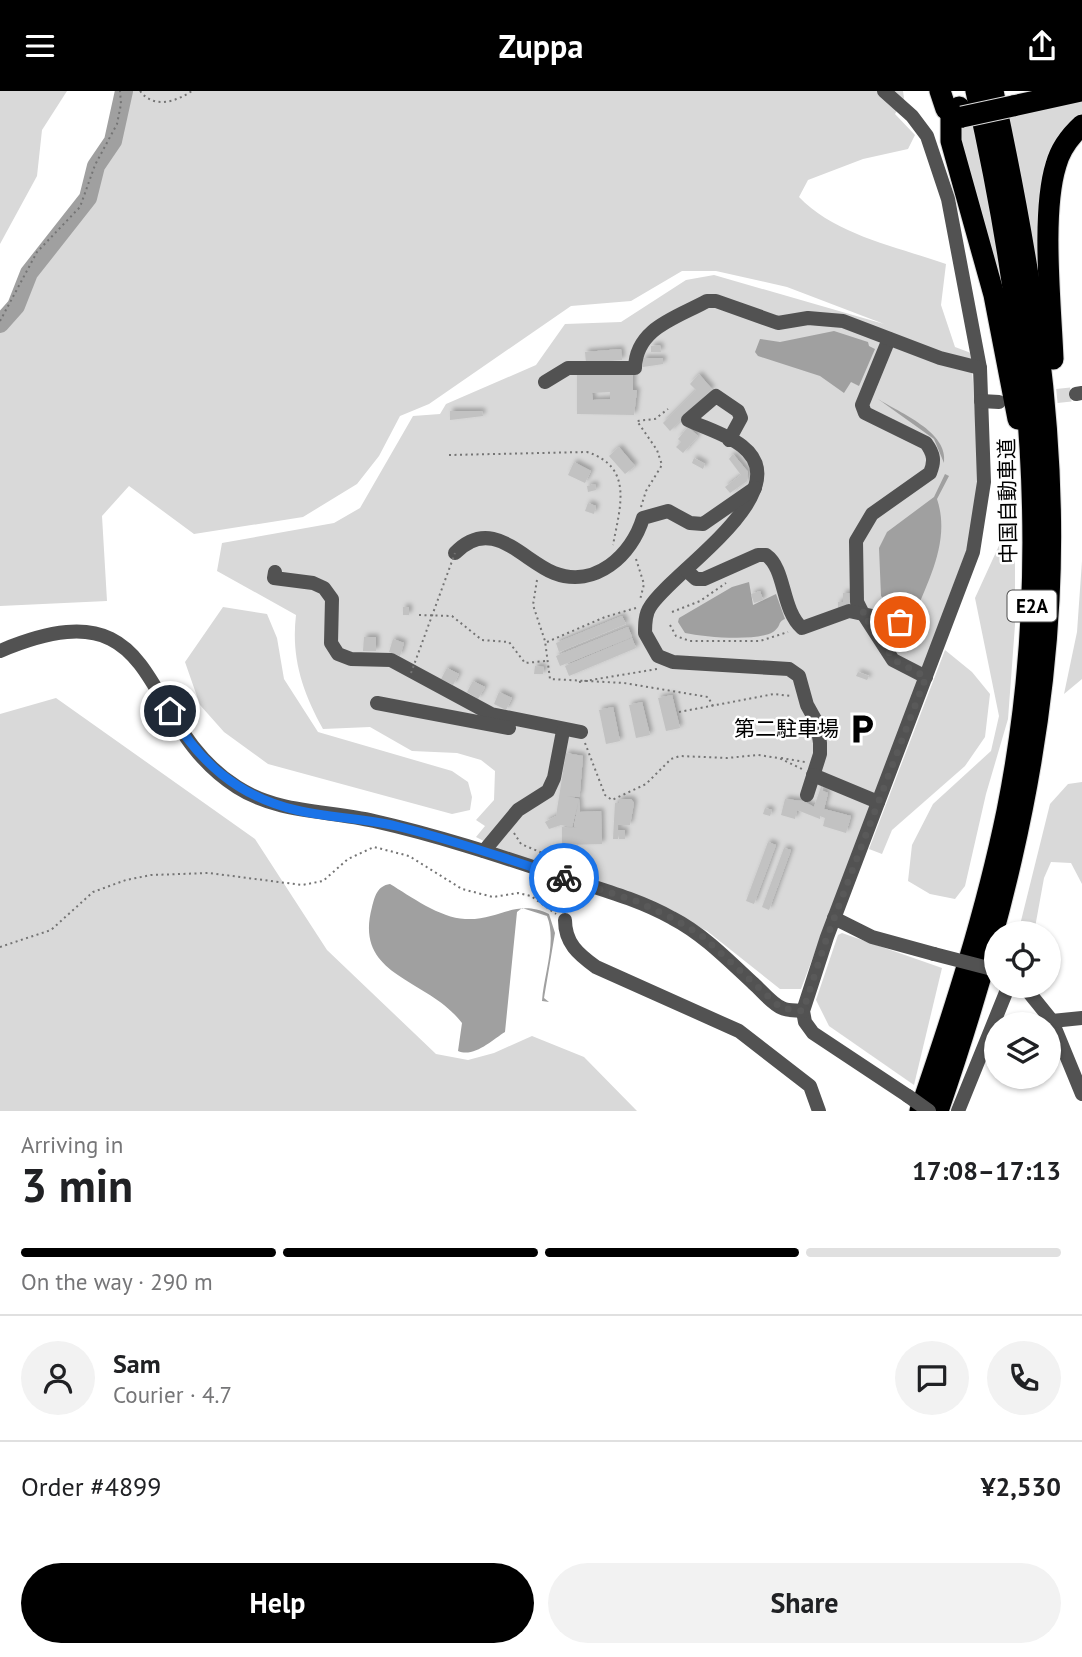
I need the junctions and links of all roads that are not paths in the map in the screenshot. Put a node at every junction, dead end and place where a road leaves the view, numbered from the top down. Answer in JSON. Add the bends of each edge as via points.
{"nodes":[{"id":1,"x":884,"y":91,"type":"edge"},
{"id":2,"x":940,"y":91,"type":"edge"},
{"id":3,"x":976,"y":91,"type":"edge"},
{"id":4,"x":1033,"y":91,"type":"edge"},
{"id":5,"x":1081,"y":91,"type":"edge"},
{"id":6,"x":1005,"y":98,"type":"edge"},
{"id":7,"x":957,"y":113,"type":"junction"},
{"id":8,"x":1082,"y":125,"type":"edge"},
{"id":9,"x":889,"y":339,"type":"junction"},
{"id":10,"x":979,"y":369,"type":"junction"},
{"id":11,"x":545,"y":382,"type":"dead end"},
{"id":12,"x":981,"y":401,"type":"junction"},
{"id":13,"x":999,"y":402,"type":"dead end"},
{"id":14,"x":1047,"y":434,"type":"junction"},
{"id":15,"x":729,"y":440,"type":"dead end"},
{"id":16,"x":755,"y":488,"type":"junction"},
{"id":17,"x":455,"y":553,"type":"road end"},
{"id":18,"x":686,"y":570,"type":"junction"},
{"id":19,"x":275,"y":572,"type":"dead end"},
{"id":20,"x":1033,"y":599,"type":"junction"},
{"id":21,"x":862,"y":612,"type":"junction"},
{"id":22,"x":900,"y":622,"type":"dead end"},
{"id":23,"x":0,"y":651,"type":"edge"},
{"id":24,"x":926,"y":677,"type":"junction"},
{"id":25,"x":377,"y":703,"type":"dead end"},
{"id":26,"x":537,"y":725,"type":"junction"},
{"id":27,"x":563,"y":731,"type":"junction"},
{"id":28,"x":581,"y":732,"type":"road end"},
{"id":29,"x":815,"y":771,"type":"junction"},
{"id":30,"x":807,"y":795,"type":"dead end"},
{"id":31,"x":878,"y":802,"type":"junction"},
{"id":32,"x":484,"y":851,"type":"junction"},
{"id":33,"x":834,"y":918,"type":"junction"},
{"id":34,"x":565,"y":920,"type":"road end"},
{"id":35,"x":984,"y":967,"type":"edge"},
{"id":36,"x":1004,"y":998,"type":"edge"},
{"id":37,"x":1033,"y":998,"type":"edge"},
{"id":38,"x":803,"y":1011,"type":"junction"},
{"id":39,"x":1045,"y":1012,"type":"edge"},
{"id":40,"x":1082,"y":1018,"type":"edge"},
{"id":41,"x":1061,"y":1020,"type":"edge"},
{"id":42,"x":1061,"y":1043,"type":"edge"},
{"id":43,"x":1082,"y":1094,"type":"edge"},
{"id":44,"x":914,"y":1104,"type":"edge"},
{"id":45,"x":819,"y":1111,"type":"edge"},
{"id":46,"x":929,"y":1111,"type":"edge"},
{"id":47,"x":938,"y":1111,"type":"edge"},
{"id":48,"x":958,"y":1111,"type":"edge"}],
"edges":[{"from":1,"to":10,"type":"street","via":[[912,116],[937,161]]},
{"from":2,"to":7,"type":"highway"},
{"from":3,"to":20,"type":"highway","name":"中国自動車道","number":"E2A","via":[[1005,228],[1027,381],[1033,458]]},
{"from":4,"to":6,"type":"highway"},
{"from":5,"to":6,"type":"highway"},
{"from":6,"to":7,"type":"highway","bridge":true},
{"from":6,"to":14,"type":"highway","name":"中国自動車道","number":"E2A"},
{"from":7,"to":20,"type":"highway","via":[[951,141],[994,295],[1014,398]]},
{"from":8,"to":14,"type":"highway","via":[[1060,153],[1051,194],[1050,287],[1057,404]]},
{"from":9,"to":10,"type":"street"},
{"from":9,"to":11,"type":"street","via":[[834,319],[778,323],[716,301],[707,302],[648,333],[638,347],[635,368],[568,369]]},
{"from":9,"to":21,"type":"street","via":[[862,405],[865,413],[926,443],[934,463],[930,473],[872,514],[856,541]]},
{"from":10,"to":12,"type":"street"},
{"from":12,"to":13,"type":"street"},
{"from":12,"to":24,"type":"street","via":[[984,482],[973,552]]},
{"from":14,"to":47,"type":"highway","name":"中国自動車道","number":"E2A","via":[[1049,600],[1034,748],[988,957]]},
{"from":15,"to":16,"type":"street","via":[[750,456],[757,477]]},
{"from":16,"to":17,"type":"street","via":[[703,524],[690,523],[668,511],[643,518],[629,550],[586,575],[566,577],[514,546],[486,538]]},
{"from":16,"to":18,"type":"street","via":[[746,510]]},
{"from":18,"to":21,"type":"street","via":[[696,579],[704,579],[758,555],[771,559],[792,618],[802,628],[849,611]]},
{"from":18,"to":29,"type":"street","via":[[649,609],[647,641],[658,656],[668,660],[789,669],[799,676],[817,723],[820,754]]},
{"from":19,"to":26,"type":"street","via":[[274,578],[324,588],[332,599],[331,643],[338,654],[351,659],[391,660],[491,714]]},
{"from":20,"to":44,"type":"highway","name":"中国自動車道","number":"E2A","via":[[1007,810],[973,952]]},
{"from":21,"to":22,"type":"street"},
{"from":21,"to":24,"type":"street","via":[[894,660]]},
{"from":23,"to":32,"type":"street","via":[[53,632],[91,631],[111,639],[150,675],[180,729],[201,755],[238,788],[297,810],[354,816]]},
{"from":24,"to":31,"type":"street"},
{"from":25,"to":26,"type":"street","via":[[536,734]]},
{"from":26,"to":27,"type":"street"},
{"from":27,"to":28,"type":"street"},
{"from":27,"to":32,"type":"street","via":[[548,791],[518,810]]},
{"from":29,"to":30,"type":"street"},
{"from":29,"to":31,"type":"street"},
{"from":31,"to":33,"type":"street"},
{"from":32,"to":38,"type":"street","via":[[636,901],[672,918],[701,935],[781,1008]]},
{"from":33,"to":35,"type":"street","bridge":true,"via":[[872,937]]},
{"from":33,"to":38,"type":"street"},
{"from":34,"to":45,"type":"street","via":[[565,936],[579,955],[596,967],[739,1031],[810,1086]]},
{"from":36,"to":48,"type":"street"},
{"from":37,"to":39,"type":"street"},
{"from":38,"to":44,"type":"street","via":[[813,1033]]},
{"from":40,"to":41,"type":"street"},
{"from":42,"to":43,"type":"street"},
{"from":44,"to":46,"type":"street","bridge":true}]}
